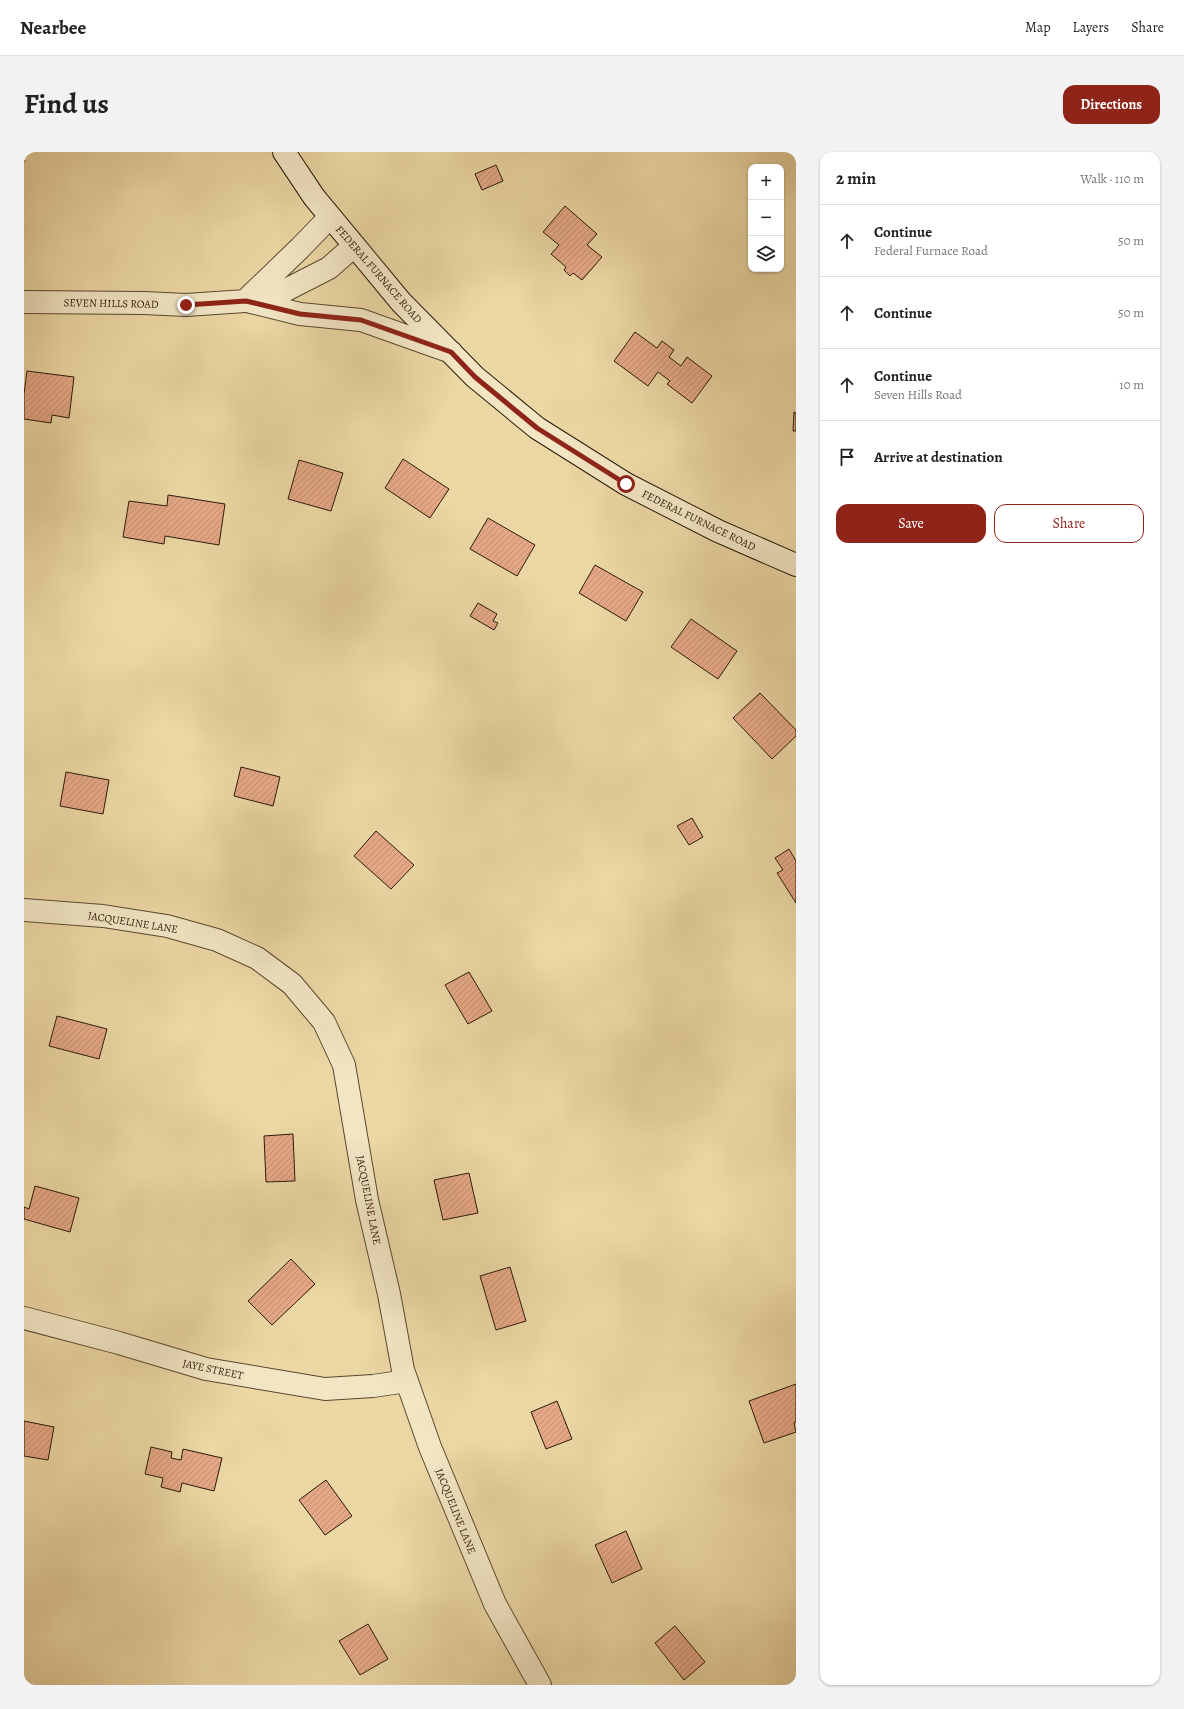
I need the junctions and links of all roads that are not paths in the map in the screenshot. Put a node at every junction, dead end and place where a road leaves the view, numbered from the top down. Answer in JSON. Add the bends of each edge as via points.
{"nodes":[{"id":1,"x":284,"y":152,"type":"edge"},
{"id":2,"x":330,"y":217,"type":"junction"},
{"id":3,"x":354,"y":246,"type":"junction"},
{"id":4,"x":246,"y":301,"type":"junction"},
{"id":5,"x":24,"y":302,"type":"edge"},
{"id":6,"x":451,"y":352,"type":"junction"},
{"id":7,"x":796,"y":565,"type":"edge"},
{"id":8,"x":24,"y":910,"type":"edge"},
{"id":9,"x":24,"y":1318,"type":"edge"},
{"id":10,"x":407,"y":1381,"type":"junction"},
{"id":11,"x":540,"y":1685,"type":"edge"}],
"edges":[{"from":1,"to":2,"type":"street","name":"FEDERAL FURNACE ROAD"},
{"from":2,"to":3,"type":"street","name":"FEDERAL FURNACE ROAD"},
{"from":2,"to":4,"type":"street"},
{"from":3,"to":4,"type":"street","name":"SEVEN HILLS ROAD","via":[[329,268],[289,289]]},
{"from":3,"to":6,"type":"street","name":"FEDERAL FURNACE ROAD","via":[[401,302]]},
{"from":4,"to":5,"type":"street","name":"SEVEN HILLS ROAD","via":[[186,305]]},
{"from":4,"to":6,"type":"street","via":[[300,314],[361,320]]},
{"from":6,"to":7,"type":"street","name":"FEDERAL FURNACE ROAD","via":[[475,377],[537,428],[577,455],[626,484],[718,531]]},
{"from":8,"to":10,"type":"street","name":"JACQUELINE LANE","via":[[103,916],[167,926],[217,940],[257,958],[292,984],[324,1022],[344,1065],[367,1200]]},
{"from":9,"to":10,"type":"street","name":"JAYE STREET","via":[[206,1369],[325,1389]]},
{"from":10,"to":11,"type":"street","name":"JACQUELINE LANE","via":[[430,1447],[495,1604]]}]}
